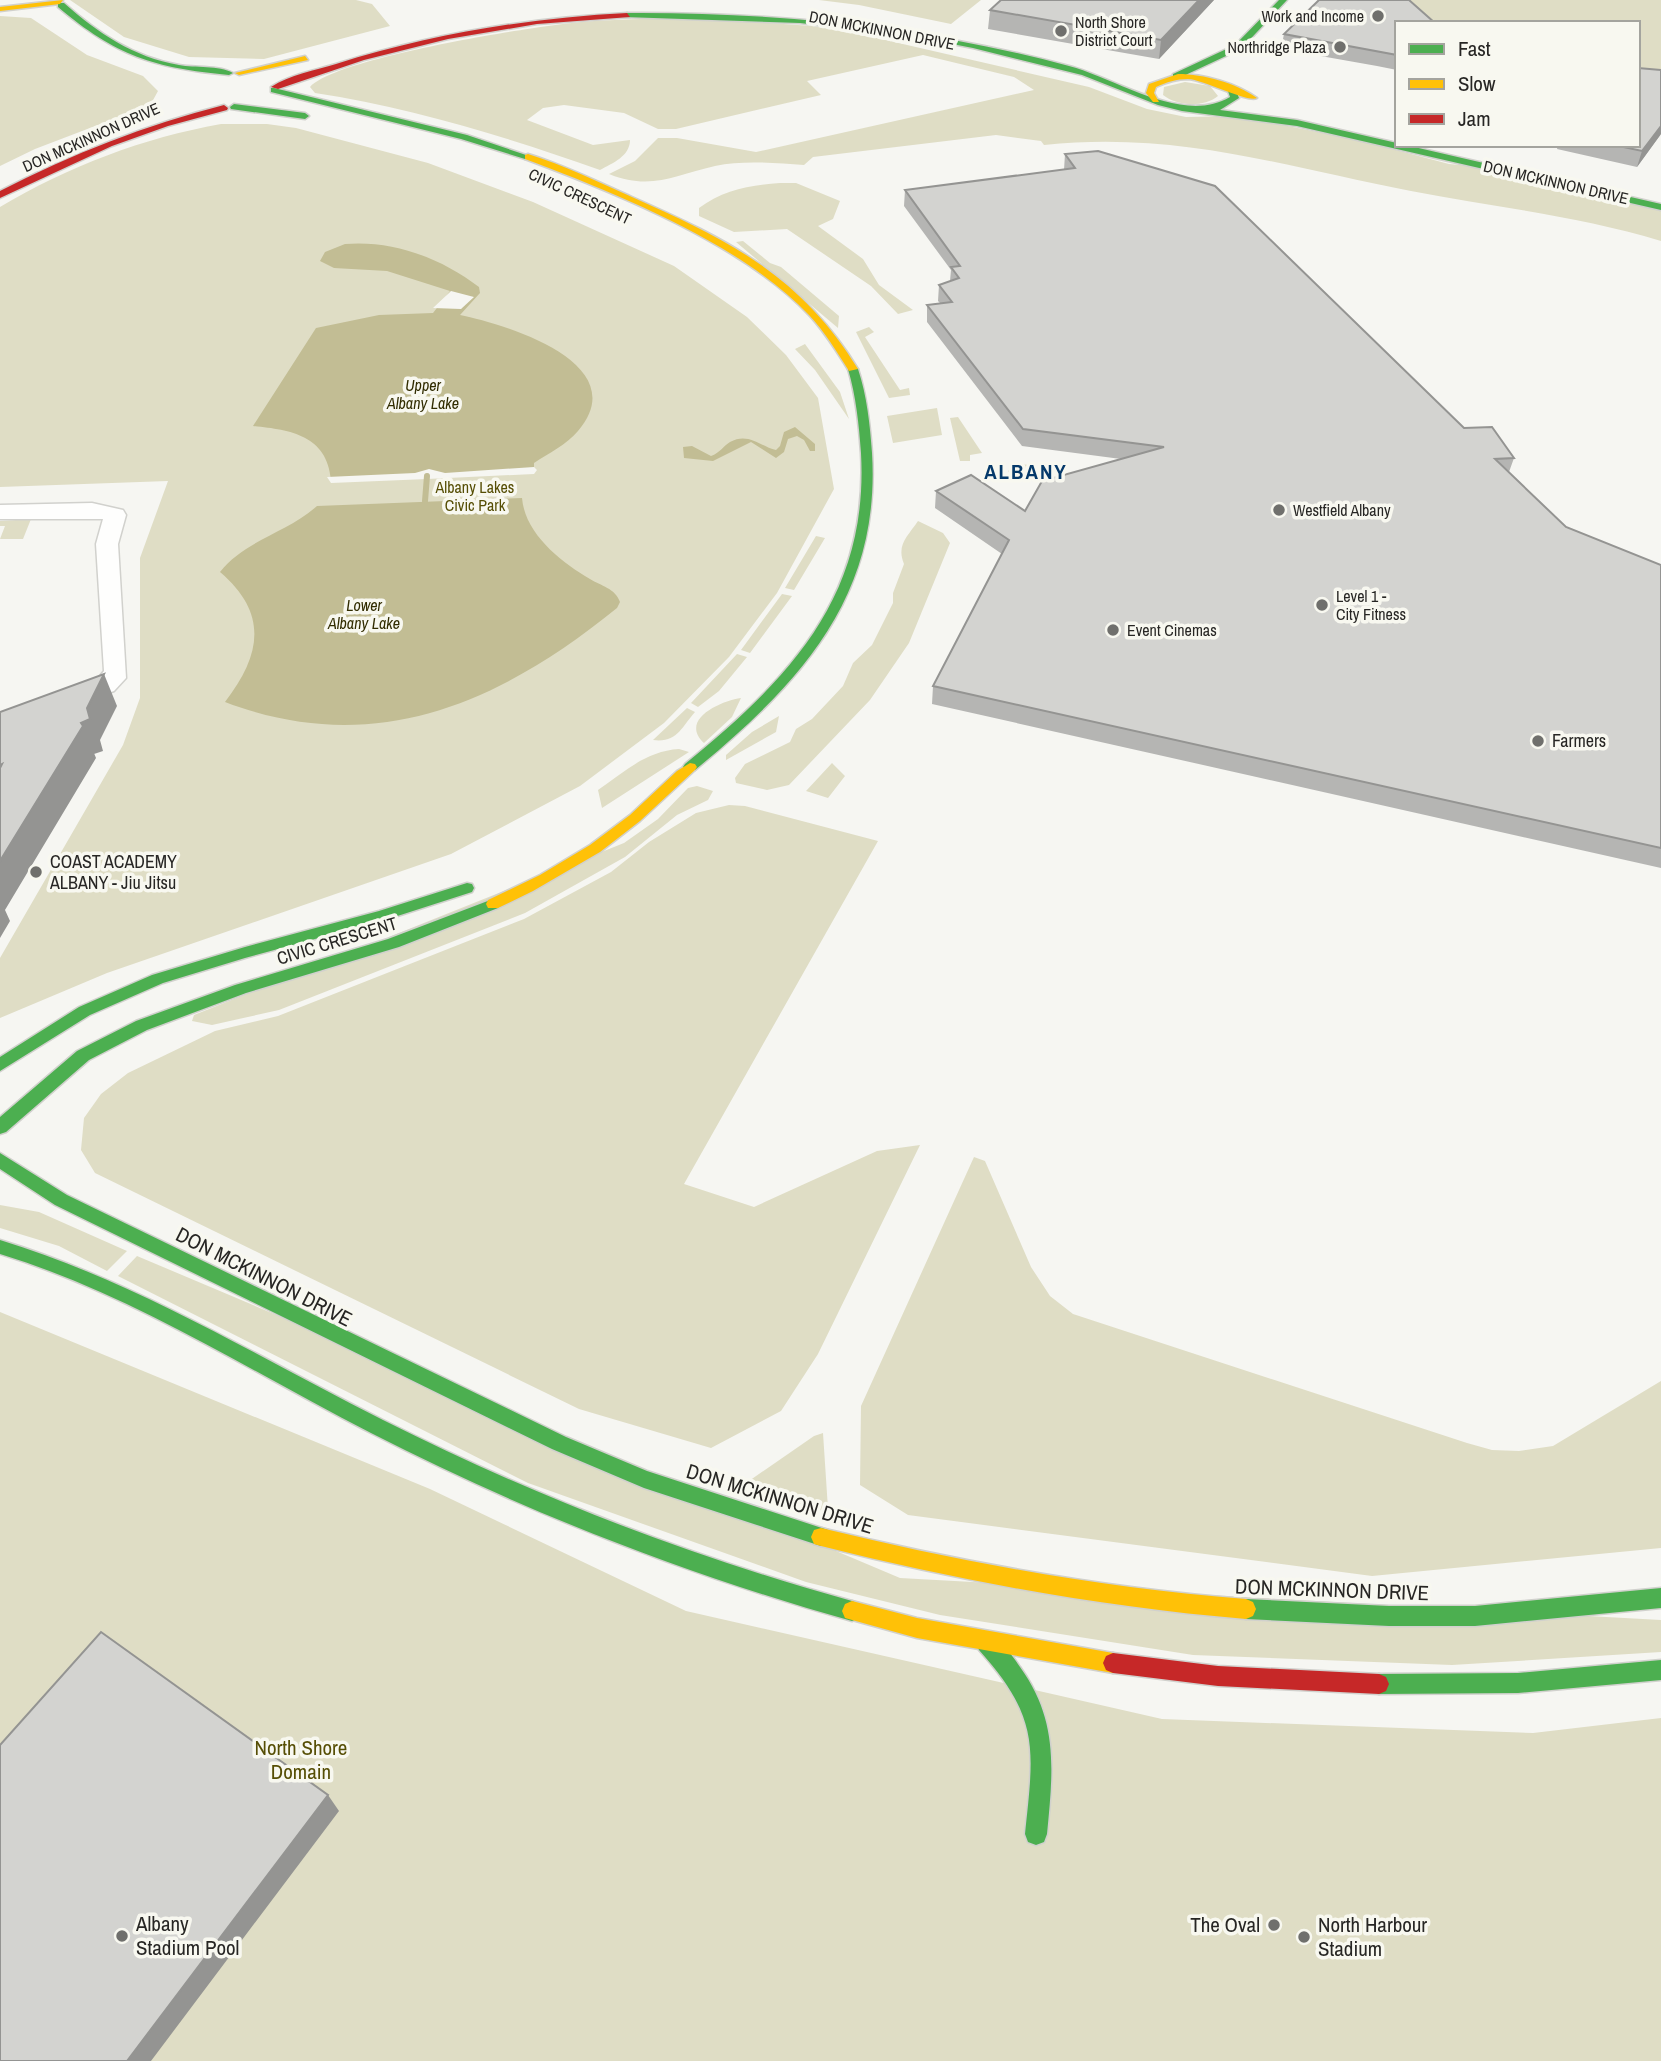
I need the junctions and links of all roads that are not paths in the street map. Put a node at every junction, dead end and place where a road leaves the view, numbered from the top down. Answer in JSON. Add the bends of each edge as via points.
{"nodes":[{"id":1,"x":11,"y":0,"type":"edge"},
{"id":2,"x":642,"y":0,"type":"edge"},
{"id":3,"x":720,"y":0,"type":"edge"},
{"id":4,"x":1283,"y":0,"type":"edge"},
{"id":5,"x":0,"y":1,"type":"edge"},
{"id":6,"x":60,"y":2,"type":"edge"},
{"id":7,"x":0,"y":9,"type":"edge"},
{"id":8,"x":1236,"y":60,"type":"junction"},
{"id":9,"x":234,"y":73,"type":"junction"},
{"id":10,"x":1174,"y":77,"type":"junction"},
{"id":11,"x":160,"y":79,"type":"dead end"},
{"id":12,"x":1231,"y":88,"type":"junction"},
{"id":13,"x":274,"y":89,"type":"junction"},
{"id":14,"x":1156,"y":100,"type":"junction"},
{"id":15,"x":229,"y":108,"type":"junction"},
{"id":16,"x":1203,"y":110,"type":"junction"},
{"id":17,"x":152,"y":111,"type":"dead end"},
{"id":18,"x":1395,"y":133,"type":"edge"},
{"id":19,"x":1395,"y":145,"type":"edge"},
{"id":20,"x":1404,"y":147,"type":"edge"},
{"id":21,"x":1459,"y":147,"type":"edge"},
{"id":22,"x":0,"y":178,"type":"edge"},
{"id":23,"x":1661,"y":194,"type":"edge"},
{"id":24,"x":0,"y":195,"type":"edge"},
{"id":25,"x":1661,"y":207,"type":"edge"},
{"id":26,"x":650,"y":208,"type":"junction"},
{"id":27,"x":724,"y":265,"type":"dead end"},
{"id":28,"x":829,"y":361,"type":"dead end"},
{"id":29,"x":860,"y":407,"type":"junction"},
{"id":30,"x":0,"y":513,"type":"edge"},
{"id":31,"x":0,"y":724,"type":"edge"},
{"id":32,"x":679,"y":776,"type":"junction"},
{"id":33,"x":622,"y":808,"type":"dead end"},
{"id":34,"x":482,"y":882,"type":"dead end"},
{"id":35,"x":0,"y":1065,"type":"edge"},
{"id":36,"x":0,"y":1127,"type":"edge"},
{"id":37,"x":0,"y":1160,"type":"edge"},
{"id":38,"x":0,"y":1247,"type":"edge"},
{"id":39,"x":1661,"y":1598,"type":"edge"},
{"id":40,"x":986,"y":1643,"type":"junction"},
{"id":41,"x":1661,"y":1670,"type":"edge"},
{"id":42,"x":1037,"y":1834,"type":"dead end"}],
"edges":[{"from":1,"to":5,"type":"main road"},
{"from":2,"to":9,"type":"main road","via":[[546,7],[453,21]]},
{"from":3,"to":10,"type":"main road","name":"DON MCKINNON DRIVE","via":[[867,14]]},
{"from":4,"to":8,"type":"main road"},
{"from":6,"to":7,"type":"main road"},
{"from":6,"to":9,"type":"main road","via":[[97,38],[132,57],[172,67]]},
{"from":6,"to":11,"type":"main road","via":[[61,19],[89,47]]},
{"from":8,"to":10,"type":"main road"},
{"from":8,"to":12,"type":"main road"},
{"from":9,"to":13,"type":"main road","name":"CIVIC CRESCENT","via":[[268,79]]},
{"from":9,"to":15,"type":"main road","name":"CIVIC CRESCENT","via":[[188,93],[207,107]]},
{"from":10,"to":12,"type":"main road","name":"DON MCKINNON DRIVE","via":[[1210,79]]},
{"from":10,"to":14,"type":"main road","via":[[1152,86],[1150,93]]},
{"from":12,"to":16,"type":"main road","via":[[1235,94],[1229,103]]},
{"from":12,"to":18,"type":"main road","via":[[1282,107]]},
{"from":13,"to":14,"type":"main road","name":"DON MCKINNON DRIVE","via":[[337,62],[474,28],[580,13],[679,8],[793,14],[863,24],[1106,79]]},
{"from":13,"to":15,"type":"main road","name":"DON MCKINNON DRIVE","via":[[255,102]]},
{"from":13,"to":26,"type":"main road","name":"CIVIC CRESCENT","via":[[515,152]]},
{"from":14,"to":16,"type":"main road","name":"DON MCKINNON DRIVE","via":[[1176,108]]},
{"from":15,"to":24,"type":"main road","name":"DON MCKINNON DRIVE","via":[[173,119],[101,146]]},
{"from":15,"to":26,"type":"main road","name":"CIVIC CRESCENT","via":[[319,118],[444,147],[529,173],[596,203]]},
{"from":16,"to":19,"type":"main road","name":"DON MCKINNON DRIVE","via":[[1297,122]]},
{"from":17,"to":22,"type":"main road","name":"DON MCKINNON DRIVE"},
{"from":20,"to":25,"type":"main road","name":"DON MCKINNON DRIVE"},
{"from":21,"to":23,"type":"main road","name":"DON MCKINNON DRIVE"},
{"from":26,"to":27,"type":"main road","via":[[648,216],[663,233]]},
{"from":26,"to":29,"type":"main road","name":"CIVIC CRESCENT","via":[[733,248],[792,293],[851,366]]},
{"from":28,"to":29,"type":"main road","name":"CIVIC CRESCENT"},
{"from":29,"to":32,"type":"main road","name":"CIVIC CRESCENT","via":[[869,446],[871,508],[850,581],[814,643],[787,678],[752,716]]},
{"from":30,"to":31,"type":"street","via":[[110,512],[116,517],[107,544],[114,678],[94,691]]},
{"from":32,"to":33,"type":"main road","name":"CIVIC CRESCENT"},
{"from":32,"to":36,"type":"main road","name":"CIVIC CRESCENT","via":[[618,833],[532,886],[406,940],[149,1019],[90,1050]]},
{"from":34,"to":35,"type":"main road","name":"CIVIC CRESCENT","via":[[386,918],[158,979],[73,1017]]},
{"from":37,"to":39,"type":"main road","name":"DON MCKINNON DRIVE","via":[[61,1200],[481,1408],[645,1479],[799,1531],[979,1572],[1155,1603],[1333,1615],[1473,1616]]},
{"from":38,"to":40,"type":"main road","via":[[40,1259],[132,1301],[396,1438],[610,1535],[786,1594]]},
{"from":40,"to":41,"type":"main road","via":[[1231,1677],[1356,1683],[1493,1683]]},
{"from":40,"to":42,"type":"main road","via":[[1020,1679],[1038,1721],[1042,1770]]}]}
